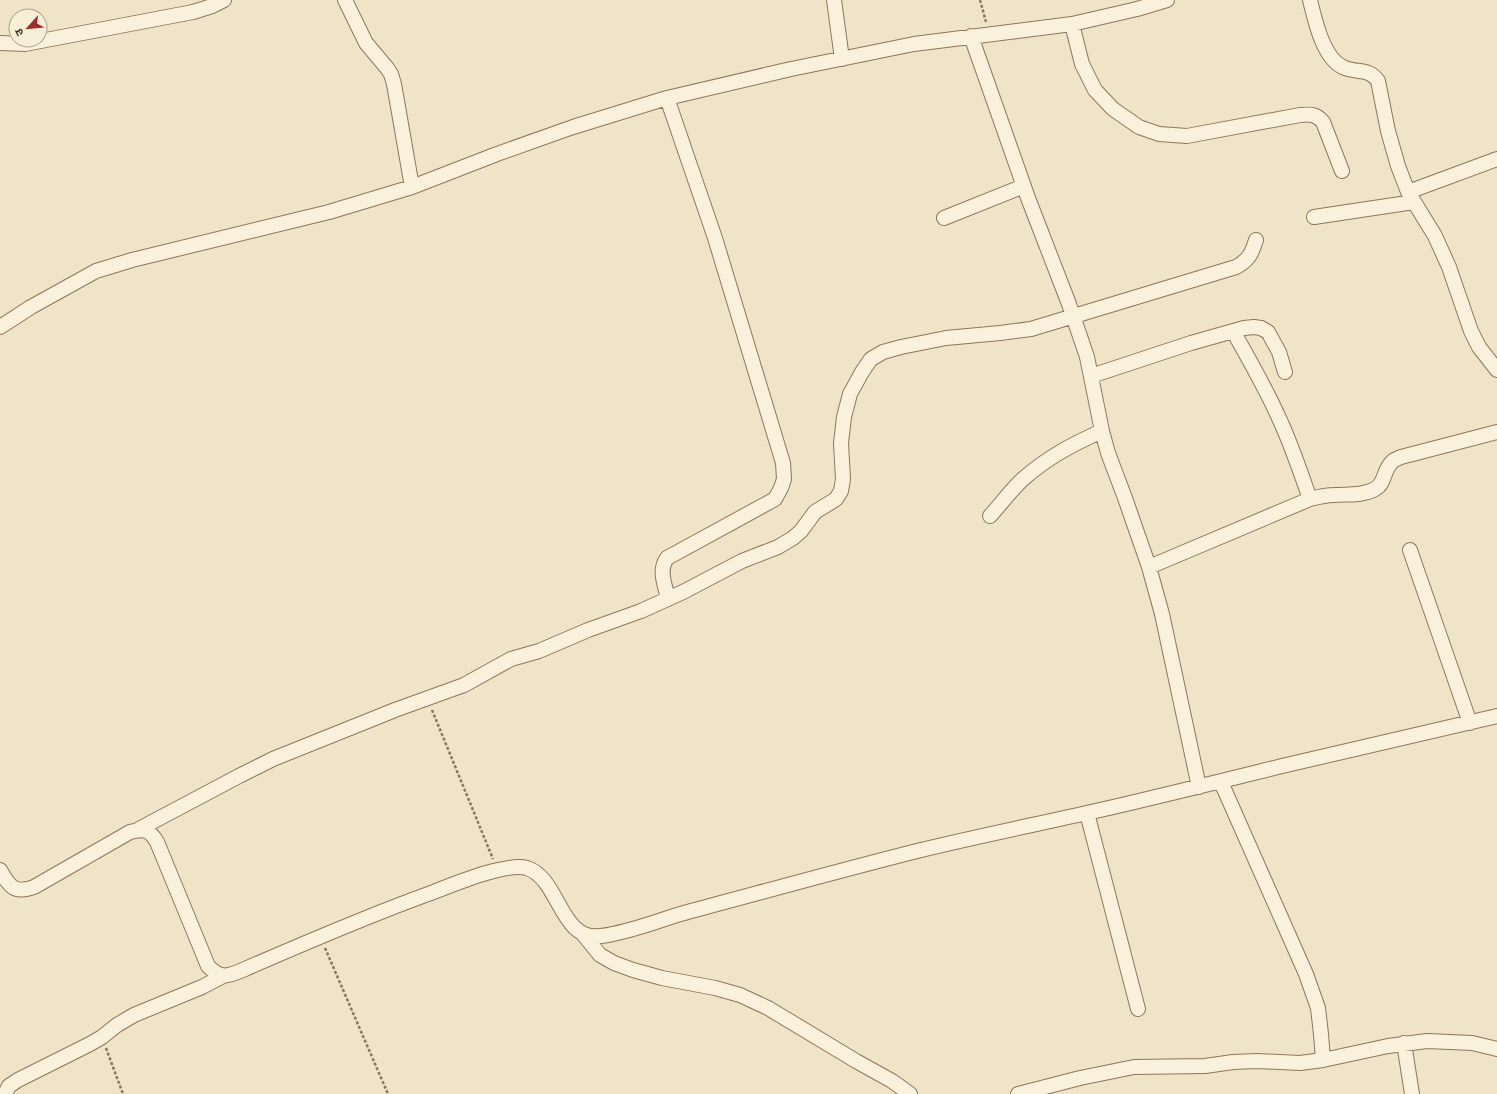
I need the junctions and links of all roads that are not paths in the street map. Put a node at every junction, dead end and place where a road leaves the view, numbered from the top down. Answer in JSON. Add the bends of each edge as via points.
{"nodes":[{"id":1,"x":224,"y":0,"type":"edge"},
{"id":2,"x":345,"y":0,"type":"edge"},
{"id":3,"x":834,"y":0,"type":"edge"},
{"id":4,"x":1167,"y":0,"type":"edge"},
{"id":5,"x":1310,"y":0,"type":"edge"},
{"id":6,"x":1072,"y":24,"type":"junction"},
{"id":7,"x":971,"y":36,"type":"junction"},
{"id":8,"x":0,"y":43,"type":"edge"},
{"id":9,"x":842,"y":59,"type":"junction"},
{"id":10,"x":667,"y":98,"type":"junction"},
{"id":11,"x":1497,"y":158,"type":"edge"},
{"id":12,"x":1342,"y":171,"type":"dead end"},
{"id":13,"x":1024,"y":186,"type":"junction"},
{"id":14,"x":412,"y":188,"type":"junction"},
{"id":15,"x":1411,"y":197,"type":"junction"},
{"id":16,"x":1314,"y":217,"type":"dead end"},
{"id":17,"x":944,"y":218,"type":"dead end"},
{"id":18,"x":1256,"y":240,"type":"dead end"},
{"id":19,"x":1073,"y":316,"type":"junction"},
{"id":20,"x":0,"y":327,"type":"edge"},
{"id":21,"x":1233,"y":331,"type":"junction"},
{"id":22,"x":1497,"y":370,"type":"edge"},
{"id":23,"x":1284,"y":372,"type":"dead end"},
{"id":24,"x":1091,"y":376,"type":"junction"},
{"id":25,"x":1102,"y":432,"type":"junction"},
{"id":26,"x":1497,"y":432,"type":"edge"},
{"id":27,"x":1310,"y":499,"type":"junction"},
{"id":28,"x":990,"y":516,"type":"dead end"},
{"id":29,"x":1410,"y":550,"type":"dead end"},
{"id":30,"x":1149,"y":567,"type":"junction"},
{"id":31,"x":668,"y":599,"type":"junction"},
{"id":32,"x":1497,"y":716,"type":"edge"},
{"id":33,"x":1470,"y":723,"type":"junction"},
{"id":34,"x":1221,"y":782,"type":"junction"},
{"id":35,"x":1199,"y":787,"type":"junction"},
{"id":36,"x":1087,"y":813,"type":"junction"},
{"id":37,"x":139,"y":829,"type":"junction"},
{"id":38,"x":0,"y":870,"type":"edge"},
{"id":39,"x":583,"y":934,"type":"junction"},
{"id":40,"x":223,"y":976,"type":"junction"},
{"id":41,"x":1138,"y":1008,"type":"dead end"},
{"id":42,"x":1404,"y":1043,"type":"junction"},
{"id":43,"x":1497,"y":1049,"type":"edge"},
{"id":44,"x":1323,"y":1060,"type":"junction"},
{"id":45,"x":5,"y":1094,"type":"edge"},
{"id":46,"x":910,"y":1094,"type":"edge"},
{"id":47,"x":1018,"y":1094,"type":"edge"},
{"id":48,"x":1412,"y":1094,"type":"edge"}],
"edges":[{"from":1,"to":8,"type":"street","via":[[193,12],[25,44]]},
{"from":2,"to":14,"type":"street","via":[[366,43],[391,74]]},
{"from":3,"to":9,"type":"street"},
{"from":4,"to":6,"type":"street"},
{"from":5,"to":15,"type":"street","via":[[1330,56],[1345,68],[1368,72],[1378,82],[1398,166]]},
{"from":6,"to":7,"type":"street"},
{"from":6,"to":12,"type":"street","via":[[1082,64],[1095,90],[1113,109],[1139,127],[1159,134],[1187,136],[1312,114],[1324,122]]},
{"from":7,"to":9,"type":"street","via":[[914,44]]},
{"from":7,"to":13,"type":"street"},
{"from":9,"to":10,"type":"street"},
{"from":10,"to":14,"type":"street","via":[[573,127]]},
{"from":10,"to":31,"type":"street","via":[[715,238],[783,463],[784,479],[775,499],[668,558],[662,572]]},
{"from":11,"to":15,"type":"street"},
{"from":13,"to":17,"type":"street"},
{"from":13,"to":19,"type":"street"},
{"from":14,"to":20,"type":"street","via":[[329,212],[139,258],[96,271]]},
{"from":15,"to":16,"type":"street"},
{"from":15,"to":22,"type":"street","via":[[1435,236],[1449,267],[1471,331],[1479,347]]},
{"from":18,"to":19,"type":"street","via":[[1251,255],[1236,267]]},
{"from":19,"to":24,"type":"street"},
{"from":19,"to":31,"type":"street","via":[[1031,329],[946,338],[901,347],[883,352],[871,359],[850,394],[844,417],[841,443],[843,479],[841,491],[836,499],[815,512],[801,531],[778,547],[735,565]]},
{"from":21,"to":23,"type":"street","via":[[1254,327],[1268,332],[1279,352]]},
{"from":21,"to":24,"type":"street"},
{"from":21,"to":27,"type":"street","via":[[1279,417]]},
{"from":24,"to":25,"type":"street"},
{"from":25,"to":28,"type":"street","via":[[1071,445],[1037,468]]},
{"from":25,"to":30,"type":"street"},
{"from":26,"to":27,"type":"street","via":[[1401,457],[1387,468],[1385,478],[1375,489]]},
{"from":27,"to":30,"type":"street"},
{"from":29,"to":33,"type":"street"},
{"from":30,"to":35,"type":"street","via":[[1162,614]]},
{"from":31,"to":37,"type":"street","via":[[538,651],[511,659],[464,685],[274,759]]},
{"from":32,"to":33,"type":"street"},
{"from":33,"to":34,"type":"street"},
{"from":34,"to":35,"type":"street"},
{"from":34,"to":44,"type":"street","via":[[1306,974],[1318,1008]]},
{"from":35,"to":36,"type":"street"},
{"from":36,"to":39,"type":"street","via":[[919,851],[617,933],[597,937]]},
{"from":36,"to":41,"type":"street"},
{"from":37,"to":38,"type":"street","via":[[24,891],[15,890]]},
{"from":37,"to":40,"type":"street","via":[[147,830],[153,835],[202,954],[214,973]]},
{"from":39,"to":40,"type":"street","via":[[570,922],[538,874],[528,868],[519,867],[498,870],[456,883],[363,918],[245,970]]},
{"from":39,"to":46,"type":"street","via":[[600,955],[614,963],[662,978],[740,995],[768,1008]]},
{"from":40,"to":45,"type":"street","via":[[117,1025],[102,1037],[18,1080],[9,1086]]},
{"from":42,"to":43,"type":"street","via":[[1453,1042],[1485,1045]]},
{"from":42,"to":44,"type":"street"},
{"from":42,"to":48,"type":"street"},
{"from":44,"to":47,"type":"street","via":[[1300,1063],[1257,1061],[1206,1066],[1134,1067]]}]}
